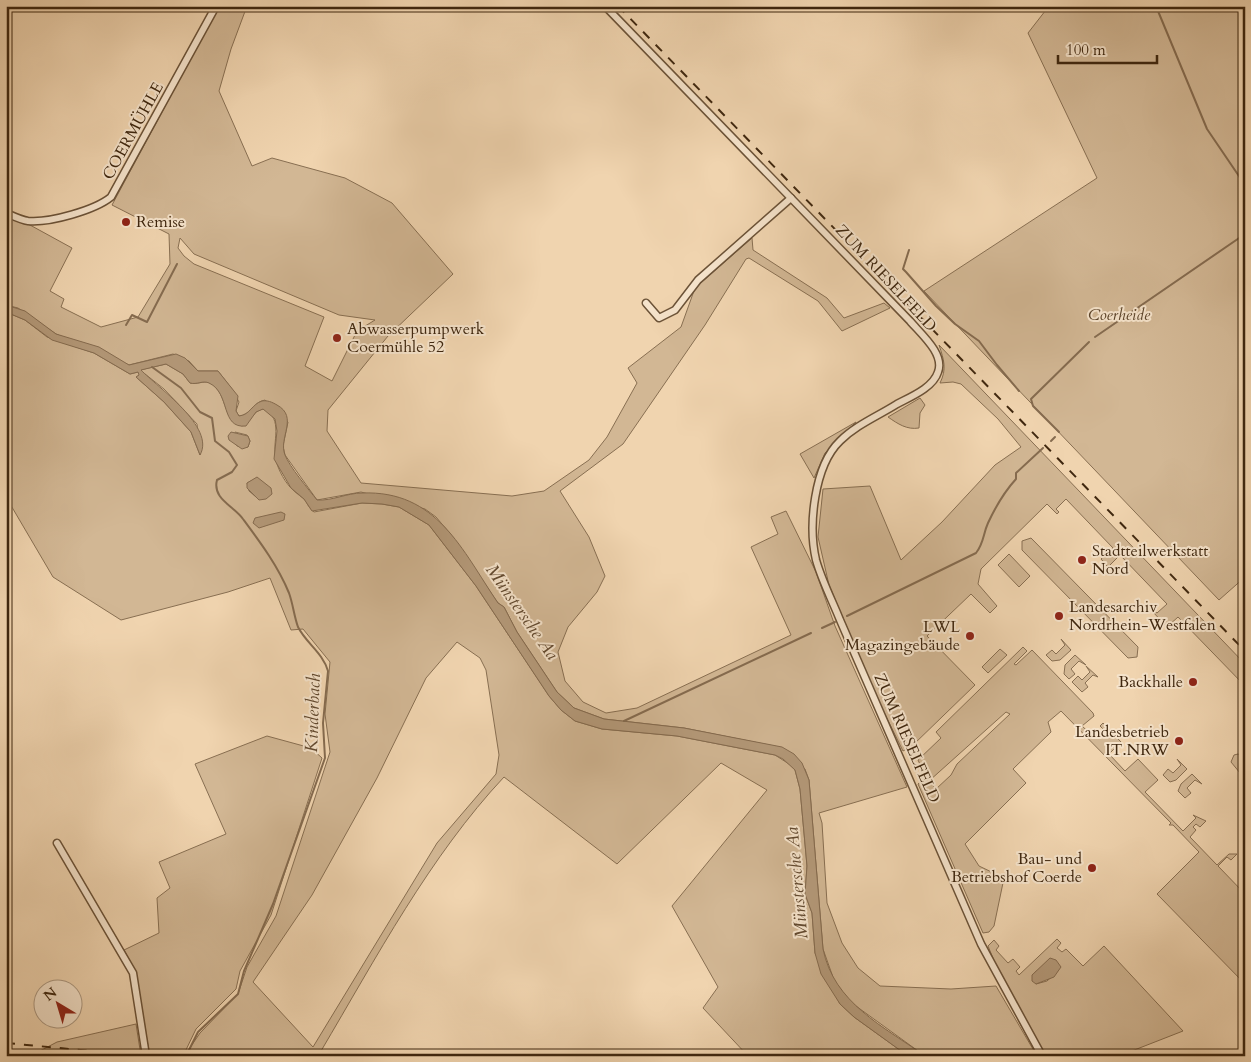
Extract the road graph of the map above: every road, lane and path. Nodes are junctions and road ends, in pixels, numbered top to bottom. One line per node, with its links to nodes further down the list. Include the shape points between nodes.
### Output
1 (216, 6): 4 (street, COERMÜHLE, via 111,197 90,209 49,219 28,221)
2 (605, 6): 3 (street, ZUM RIESELFELD)
3 (791, 198): 5 (street, via 698,280 675,310 659,318); 8 (street, ZUM RIESELFELD, via 910,321 932,347 938,360 938,372 928,385 857,428 832,449 819,477 814,550 840,620 981,944)
4 (6, 213)
5 (646, 303)
6 (57, 843): 7 (street, via 133,973)
7 (146, 1056)
8 (1042, 1056)

